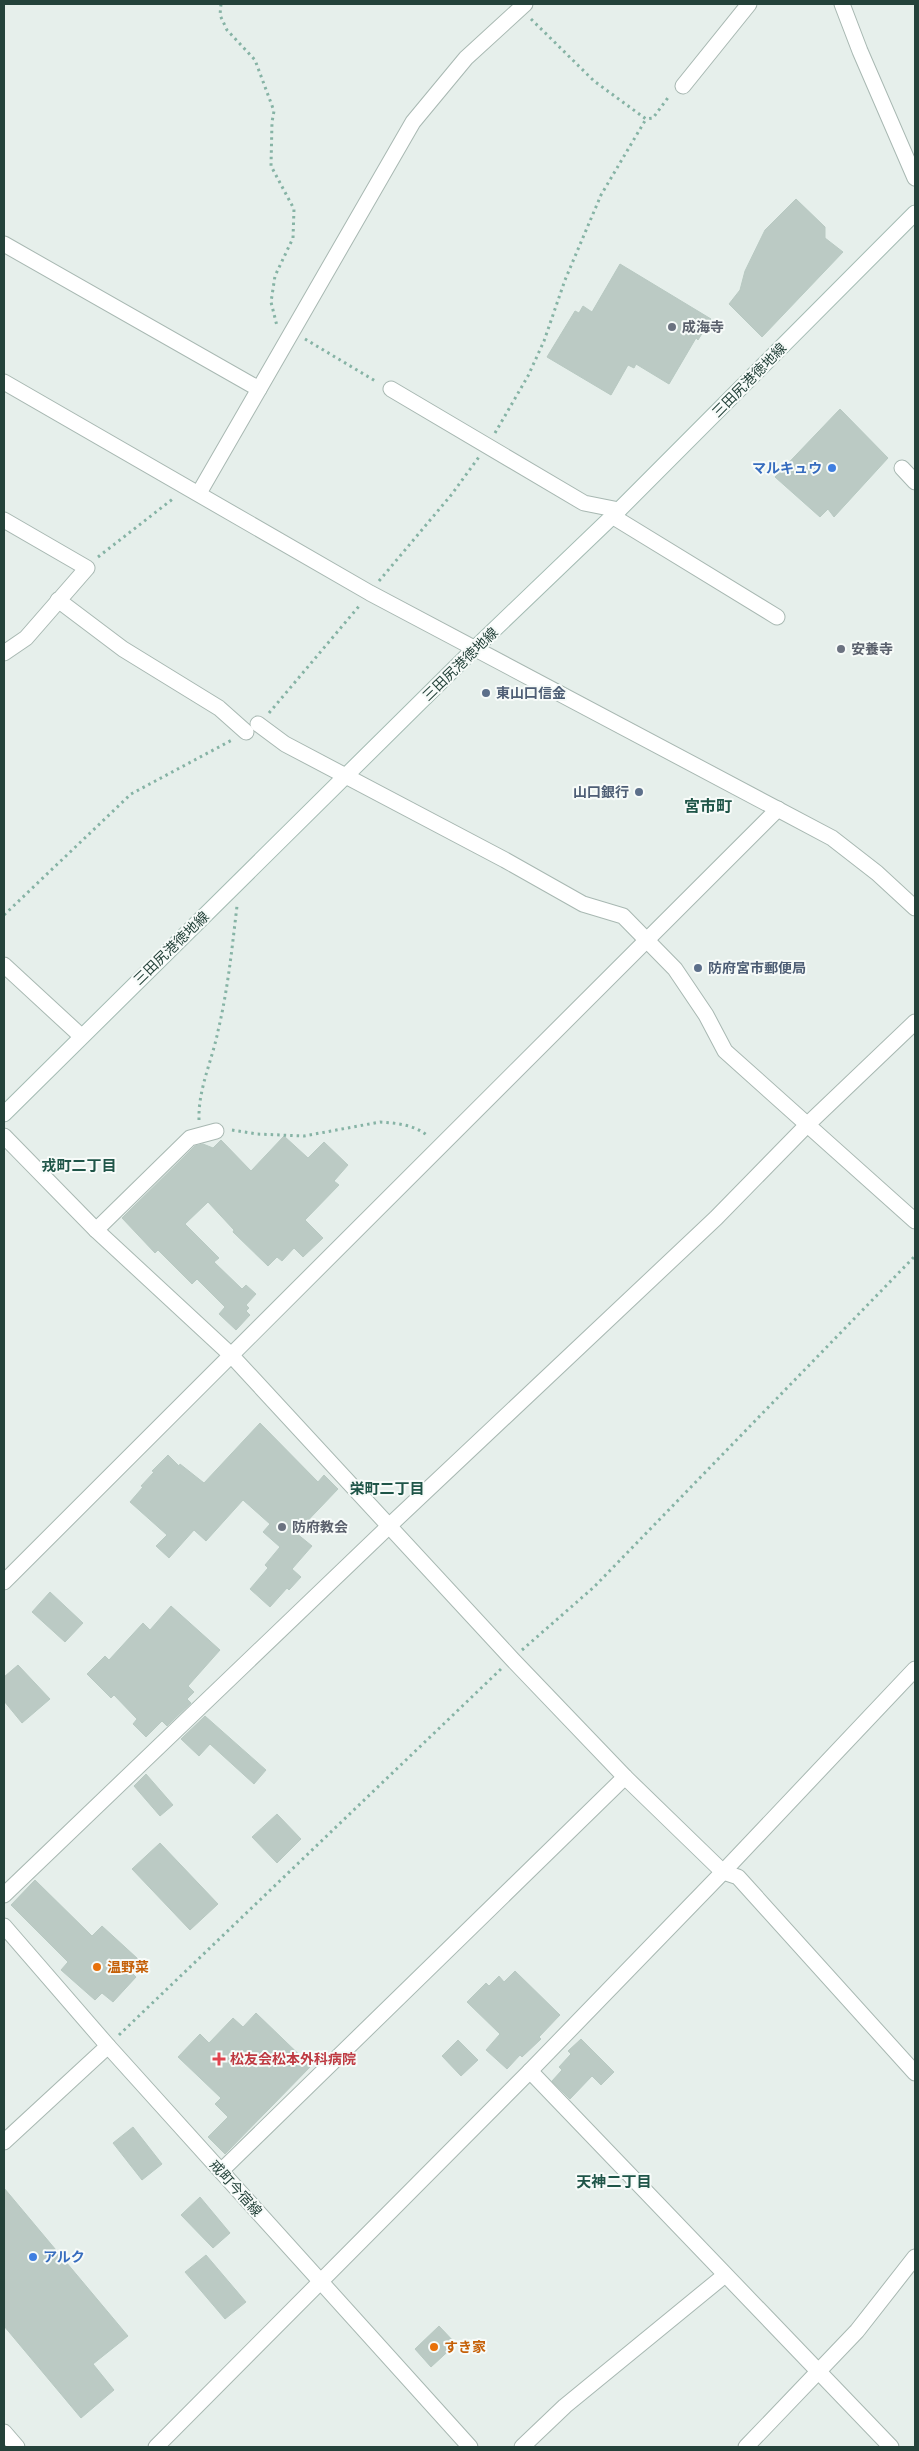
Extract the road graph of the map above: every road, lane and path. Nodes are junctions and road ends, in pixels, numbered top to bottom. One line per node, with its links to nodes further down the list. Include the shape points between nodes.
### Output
1 (221, 4): 10 (path, via 220,15 227,30 255,60 274,112 271,166 294,209 293,238 275,276 271,302 277,326)
2 (748, 4): 5 (street)
3 (842, 4): 7 (street)
4 (522, 6): 6 (path, via 594,81); 10 (street, via 466,58 413,122)
5 (683, 86): 6 (path, via 677,85 653,118)
6 (646, 119): 14 (path, via 601,195 532,367)
7 (915, 178)
8 (915, 213): 19 (street, 三田尻港徳地線)
9 (4, 244): 12 (street)
10 (290, 336): 12 (street); 13 (path)
11 (4, 382): 17 (street)
12 (259, 389): 18 (street)
13 (390, 389): 14 (street)
14 (486, 447): 19 (street, via 584,503); 22 (path, via 452,494)
15 (902, 468): 16 (street)
16 (915, 482)
17 (184, 485): 18 (street); 21 (path, via 172,500)
18 (199, 493): 22 (street)
19 (616, 513): 24 (street); 25 (street, 三田尻港徳地線)
20 (4, 520): 21 (street)
21 (87, 568): 23 (street)
22 (370, 593): 25 (street); 27 (path, via 272,711)
23 (58, 600): 26 (street, via 26,638); 27 (street, via 123,649)
24 (778, 617)
25 (474, 648): 28 (street, 三田尻港徳地線); 29 (street)
26 (4, 653)
27 (252, 728): 28 (street); 32 (path, via 131,794)
28 (346, 776): 30 (street, 三田尻港徳地線); 33 (street, via 582,904 624,916)
29 (778, 808): 31 (street, via 832,838); 33 (street)
30 (240, 880): 36 (street, 三田尻港徳地線); 40 (path, via 229,984 216,1043 203,1079)
31 (915, 908)
32 (4, 914)
33 (647, 941): 38 (street, via 675,969 706,1014 725,1051); 42 (street)
34 (4, 965): 36 (street)
35 (915, 1022): 38 (street)
36 (81, 1036): 37 (street, 三田尻港徳地線)
37 (4, 1114)
38 (807, 1125): 43 (street); 47 (street, via 709,1225)
39 (216, 1131): 40 (street); 42 (path, via 304,1136 380,1122 420,1130)
40 (199, 1135): 44 (street, via 175,1151)
41 (4, 1136): 44 (street)
42 (440, 1147): 46 (street)
43 (915, 1221)
44 (96, 1230): 46 (street)
45 (915, 1256): 49 (path, via 594,1587)
46 (231, 1355): 47 (street); 48 (street)
47 (388, 1527): 49 (street); 53 (street)
48 (4, 1582)
49 (512, 1660): 51 (street); 55 (path)
50 (915, 1669): 52 (street)
51 (625, 1777): 52 (street); 59 (street)
52 (723, 1872): 56 (street); 57 (street, via 738,1877)
53 (4, 1895)
54 (4, 1926): 55 (street, 戒町今宿線)
55 (108, 2046): 58 (street); 59 (street, 戒町今宿線)
56 (530, 2071): 61 (street); 62 (street)
57 (915, 2073)
58 (4, 2142)
59 (220, 2171): 62 (street, 戒町今宿線)
60 (915, 2257): 63 (street)
61 (725, 2275): 63 (street); 68 (street, via 565,2406)
62 (320, 2281): 66 (street); 67 (street, 戒町今宿線)
63 (820, 2372): 69 (street); 70 (street)
64 (4, 2432): 65 (street)
65 (17, 2447)
66 (156, 2447)
67 (470, 2447)
68 (522, 2447)
69 (746, 2447)
70 (890, 2447)

